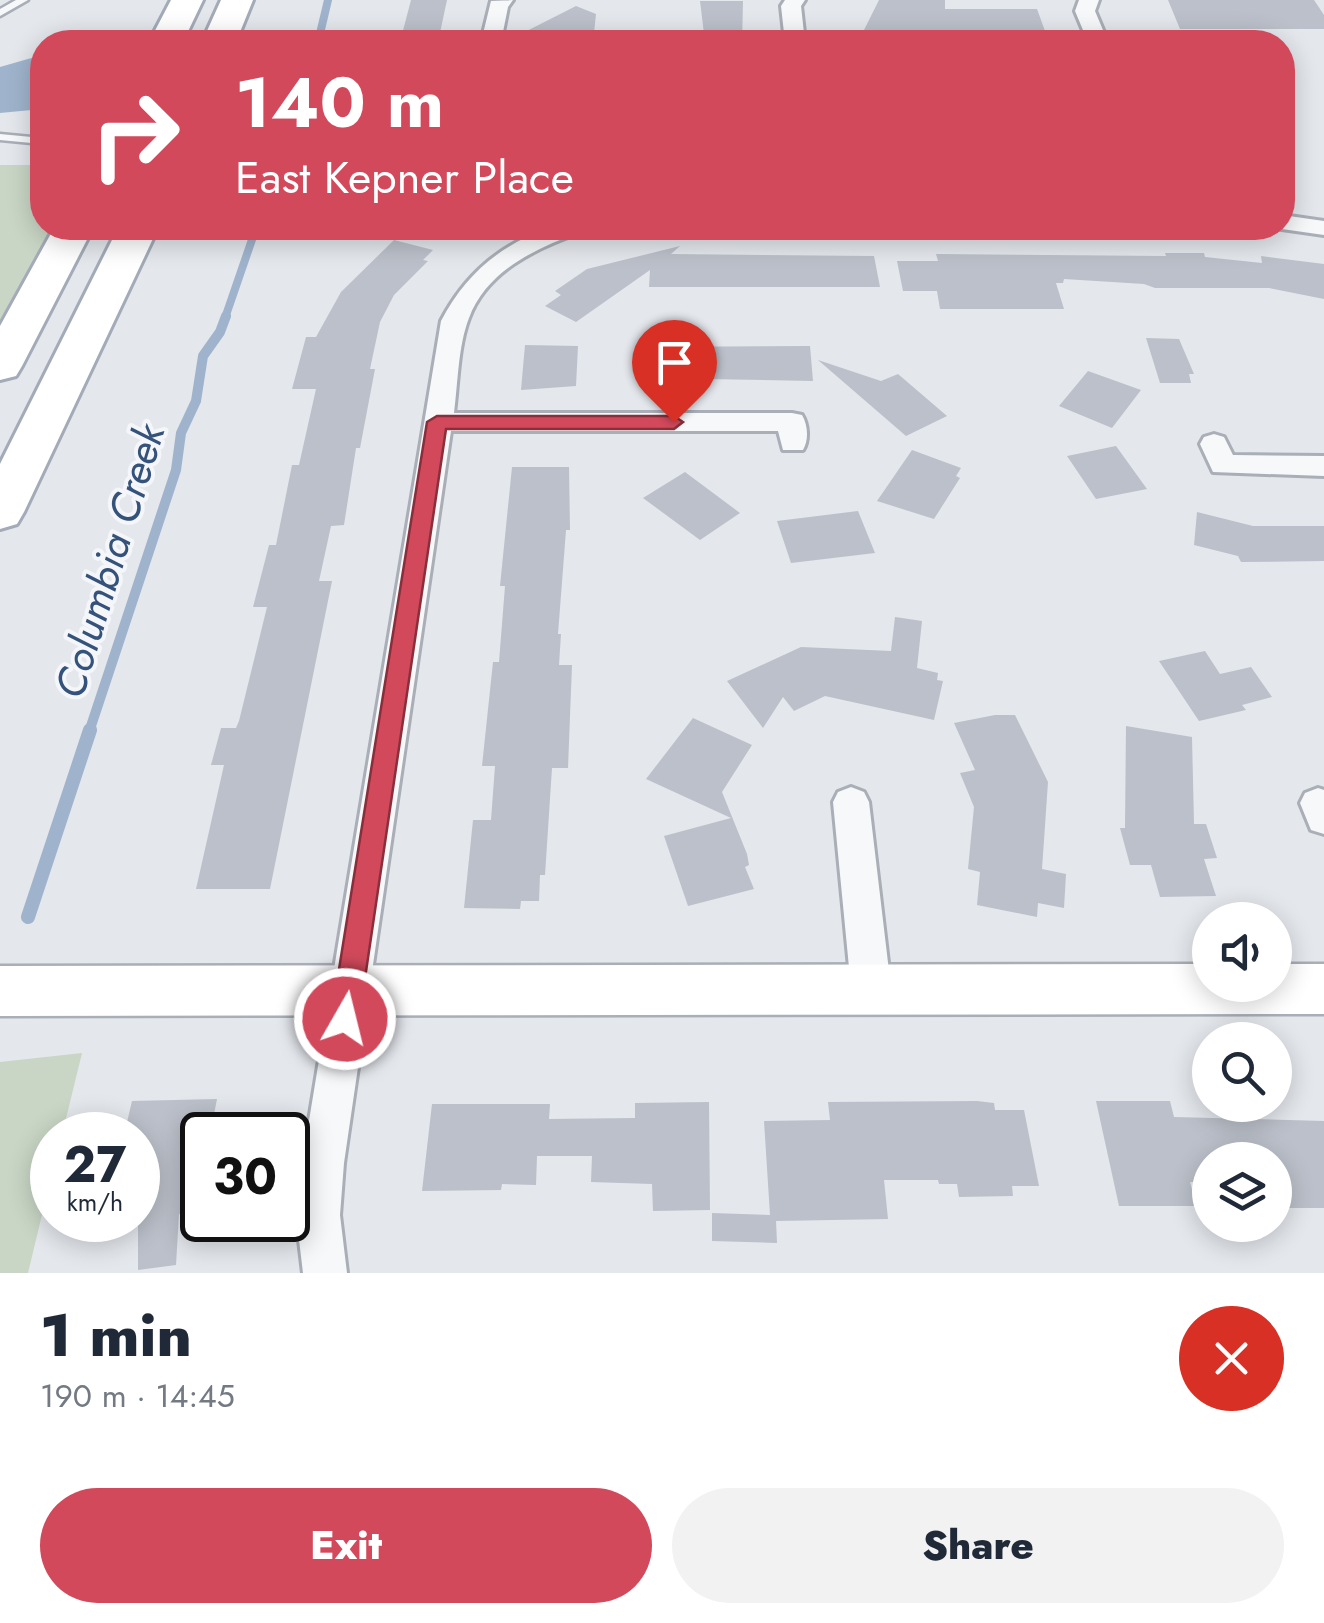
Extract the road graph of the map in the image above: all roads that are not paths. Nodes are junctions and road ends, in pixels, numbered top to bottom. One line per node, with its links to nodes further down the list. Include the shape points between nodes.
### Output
1 (23, 0): 7 (lane)
2 (186, 0): 8 (main road)
3 (237, 0): 9 (main road)
4 (504, 0): 10 (street)
5 (796, 0): 11 (street)
6 (1089, 0): 12 (street, via 1085,10)
7 (0, 13)
8 (172, 30)
9 (224, 30)
10 (493, 30)
11 (794, 30)
12 (1093, 30)
13 (0, 136): 14 (lane)
14 (30, 140)
15 (1295, 224): 16 (street)
16 (1324, 228)
17 (66, 240): 20 (main road)
18 (132, 240): 25 (main road)
19 (540, 240): 21 (street, via 494,266 463,301)
20 (0, 366)
21 (437, 422): 22 (street, via 792,422); 30 (street)
22 (794, 443)
23 (1214, 444): 24 (street, via 1223,465)
24 (1324, 466)
25 (0, 512)
26 (851, 802): 27 (street)
27 (872, 988): 28 (street); 30 (street)
28 (1324, 989)
29 (0, 991): 30 (street)
30 (349, 991): 31 (street, via 320,1198)
31 (325, 1273)

